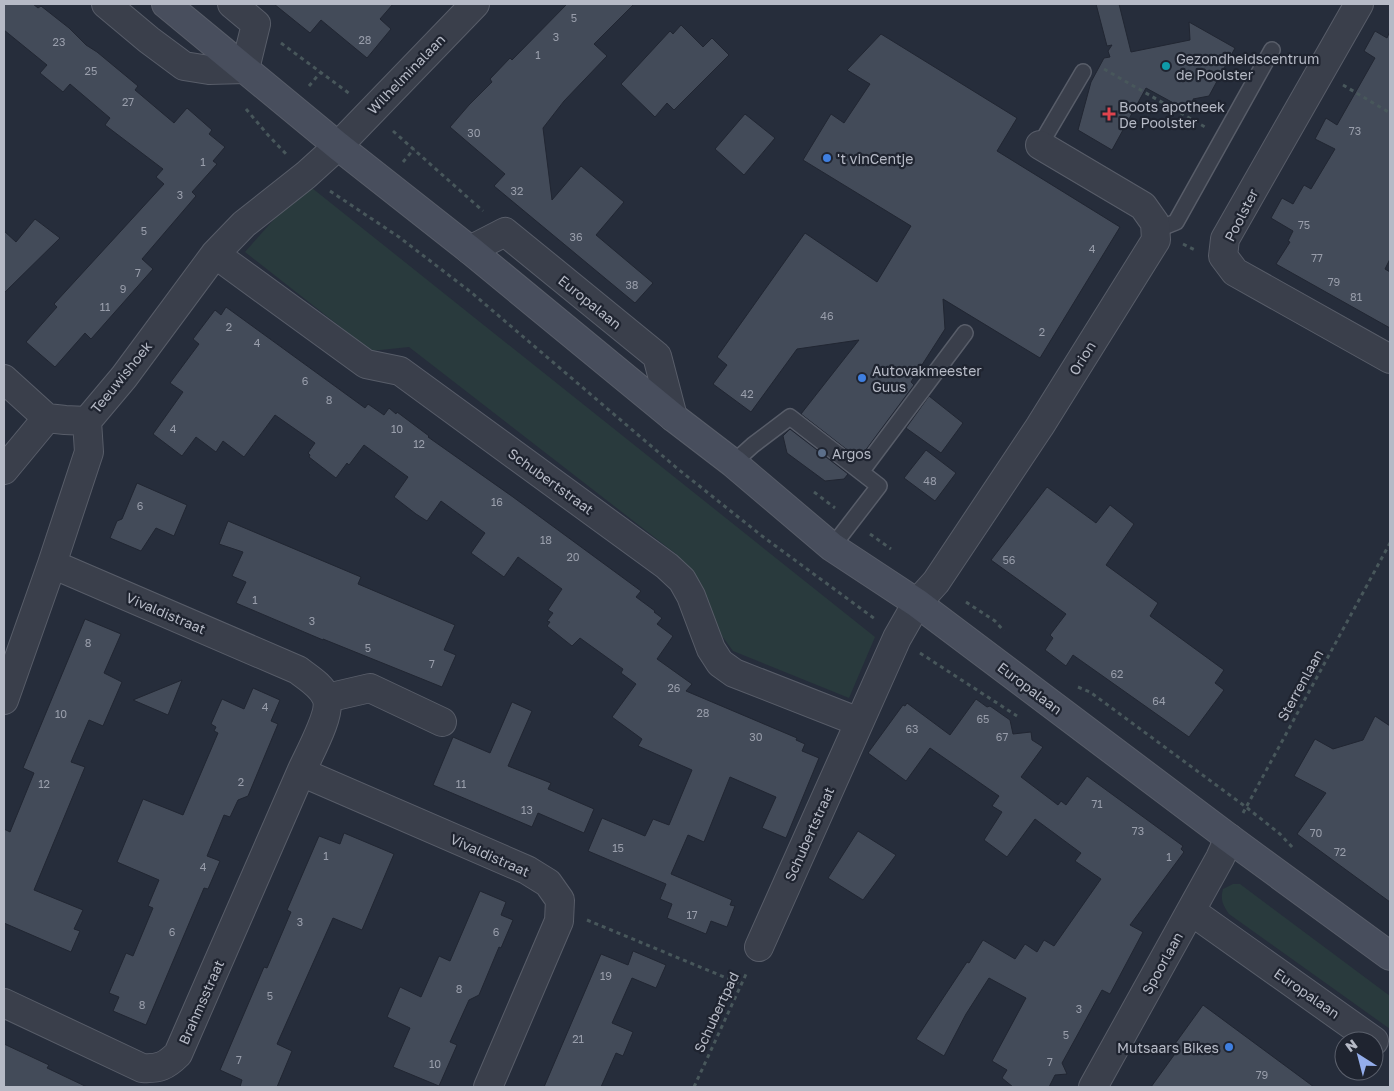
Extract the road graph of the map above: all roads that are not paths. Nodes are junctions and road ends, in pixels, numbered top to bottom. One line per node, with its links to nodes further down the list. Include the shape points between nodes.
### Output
1 (106, 4): 7 (street, via 184,66 209,70)
2 (166, 4): 7 (main road, Europalaan)
3 (232, 4): 7 (street, via 256,24)
4 (476, 4): 10 (street, Wilhelminalaan)
5 (1359, 4): 15 (street, Poolster, via 1225,239 1223,256 1235,272)
6 (1272, 50): 11 (lane, via 1176,222)
7 (245, 69): 10 (main road, Europalaan)
8 (1083, 72): 9 (lane)
9 (1040, 145): 11 (street, via 1143,206 1155,222)
10 (338, 146): 12 (main road, Europalaan); 13 (street, Teeuwishoek, via 244,224)
11 (1156, 235): 25 (street, Orion, via 1040,426 936,582)
12 (470, 250): 17 (main road, Europalaan); 17 (street, Europalaan, via 506,232 657,356)
13 (214, 254): 19 (street, Teeuwishoek, via 124,377); 29 (street, Schubertstraat, via 366,364 400,371 667,566 682,580 691,596 711,649 720,663 734,673)
14 (965, 333): 22 (lane)
15 (1390, 359)
16 (4, 379): 18 (street)
17 (673, 417): 20 (main road, Europalaan)
18 (47, 418): 19 (street); 21 (street)
19 (87, 421): 24 (street, Teeuwishoek, via 89,452)
20 (733, 463): 22 (lane, via 790,417); 23 (main road, Europalaan)
21 (4, 470)
22 (861, 472): 23 (lane, via 879,486)
23 (832, 547): 25 (main road, Europalaan)
24 (52, 564): 26 (street, Vivaldistraat, via 298,670 318,684); 27 (street, Teeuwishoek)
25 (917, 603): 29 (street, Schubertstraat); 31 (main road, Europalaan)
26 (327, 698): 28 (street, via 370,688); 30 (street, via 327,714)
27 (4, 700)
28 (442, 722)
29 (859, 722): 33 (street, Schubertstraat)
30 (301, 772): 35 (street, Brahmsstraat, via 178,1054 169,1063 155,1069 142,1068); 37 (street, Vivaldistraat, via 527,870 548,883 560,900 559,920)
31 (1229, 838): 32 (street, Spoorlaan); 34 (main road, Europalaan)
32 (1190, 911): 36 (street, Europalaan); 38 (street, Spoorlaan)
33 (759, 946)
34 (1390, 956)
35 (4, 1003)
36 (1360, 1031)
37 (488, 1087)
38 (1093, 1087)

